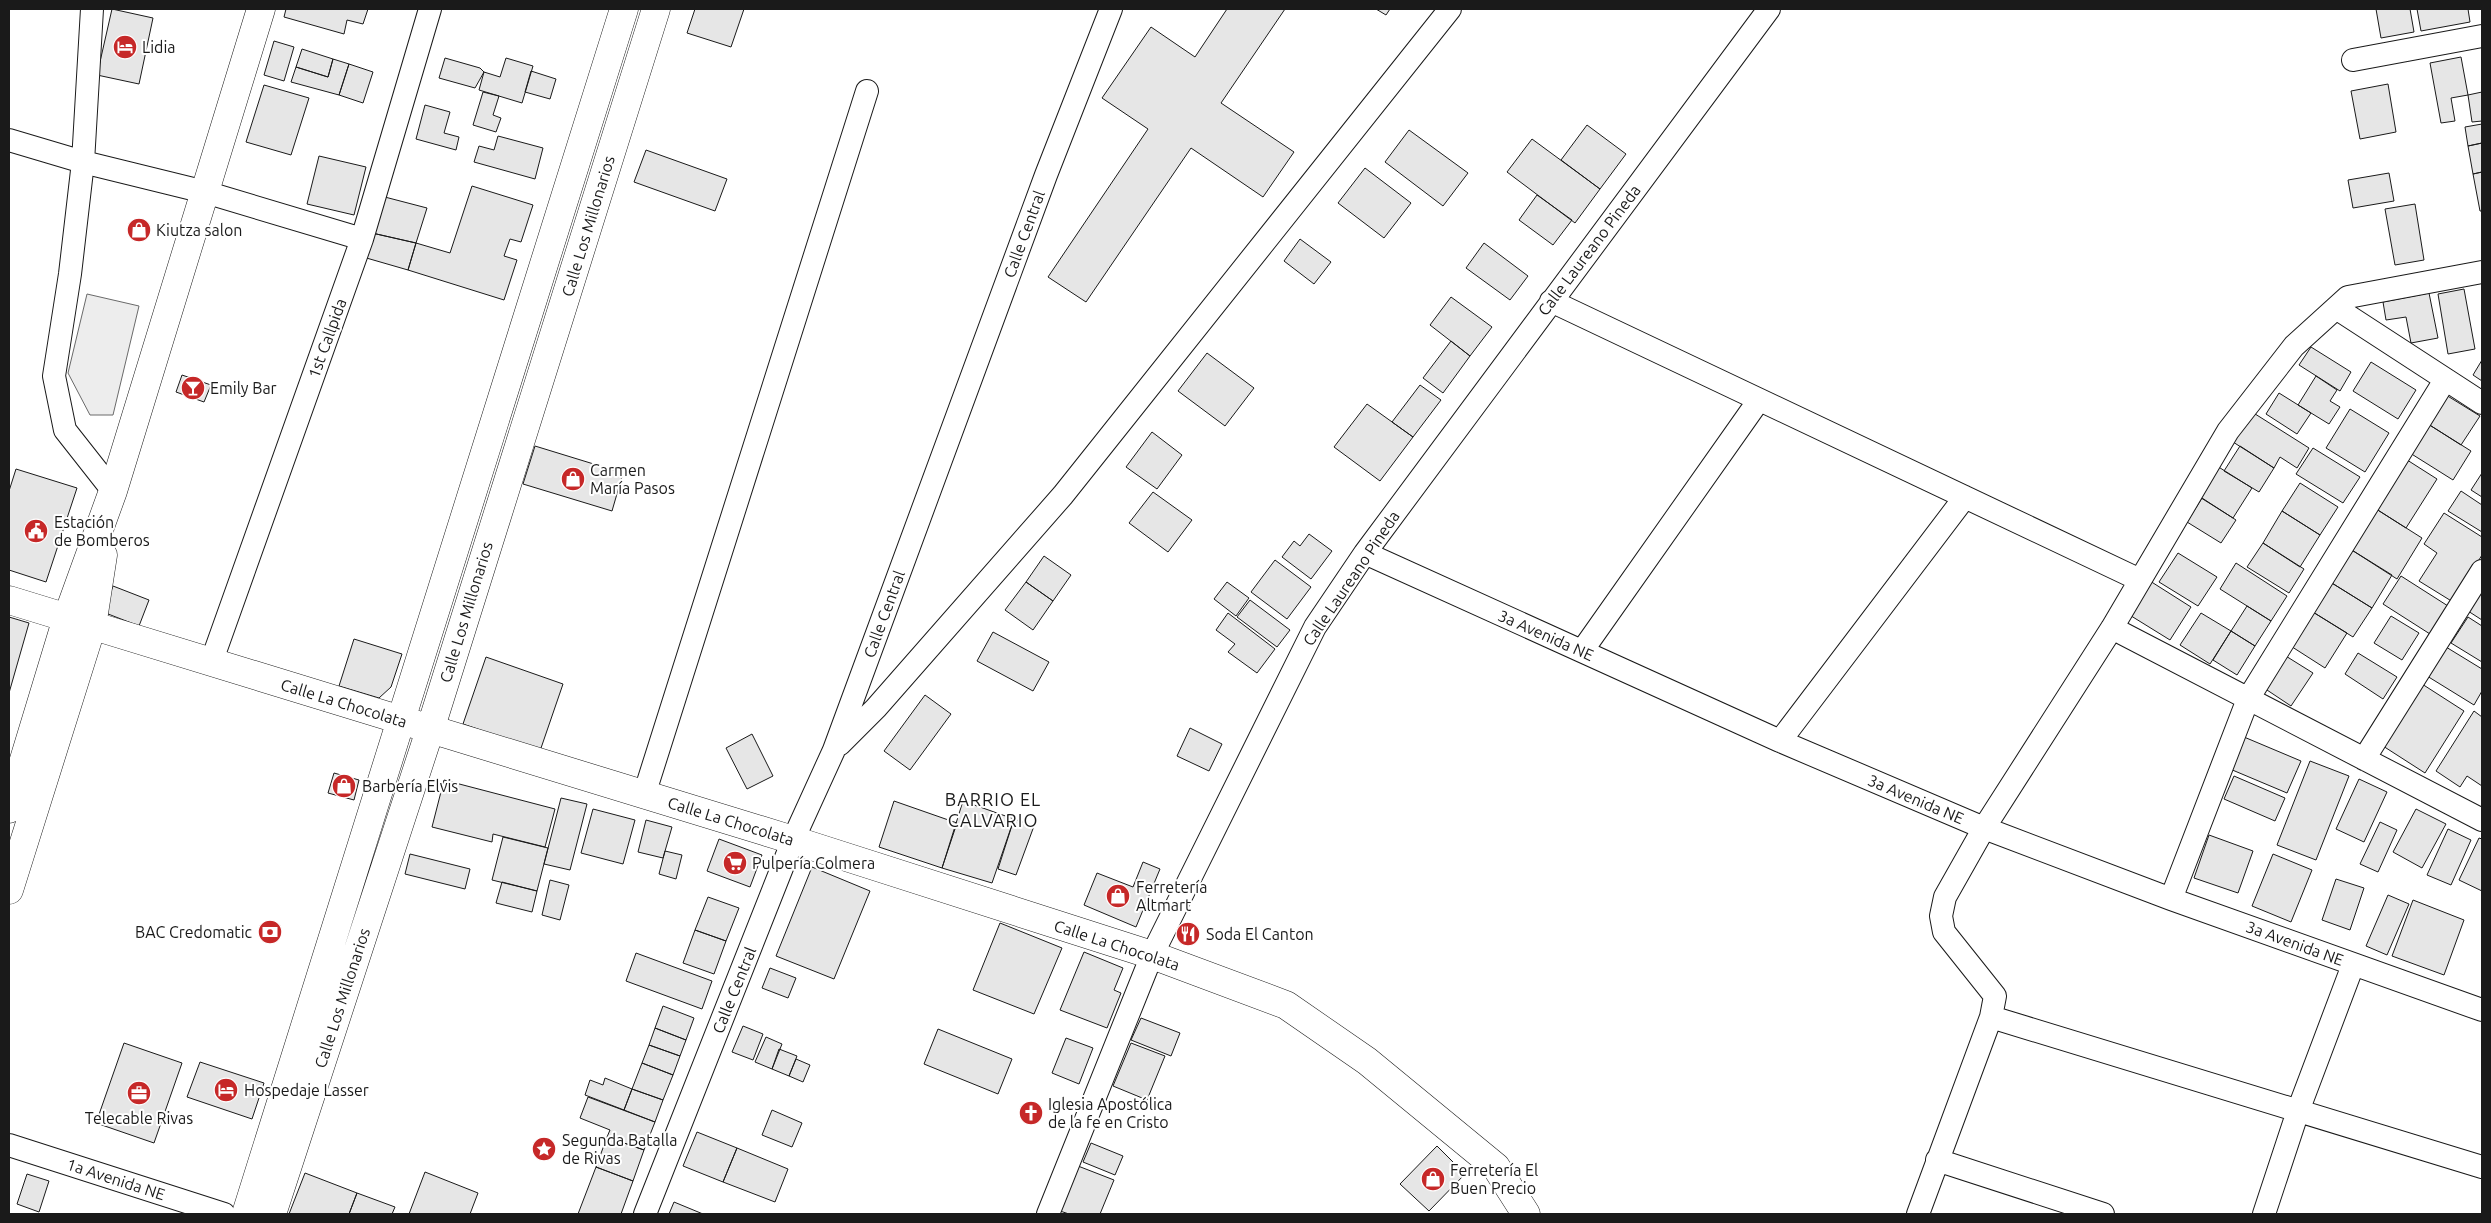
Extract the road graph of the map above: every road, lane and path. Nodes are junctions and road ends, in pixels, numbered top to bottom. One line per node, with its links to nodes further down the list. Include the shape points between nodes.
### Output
1 (92, 9): 13 (street)
2 (261, 9): 14 (street)
3 (430, 9): 15 (street, 1st Callpida)
4 (624, 9): 33 (street, Calle Los Millonarios, via 482,456)
5 (656, 9): 34 (street, Calle Los Millonarios)
6 (1111, 9): 36 (street, Calle Central, via 1046,175)
7 (1450, 9): 36 (street, via 1063,495 876,708)
8 (1769, 9): 17 (street, Calle Laureano Pineda)
9 (2482, 36): 10 (street)
10 (2353, 60)
11 (867, 91): 38 (street)
12 (9, 140): 13 (street)
13 (83, 162): 14 (street); 22 (street, via 54,376 65,430)
14 (205, 192): 15 (street); 22 (street)
15 (362, 240): 31 (street, 1st Callpida)
16 (2482, 272): 18 (street, via 2348,297)
17 (1550, 301): 20 (street); 24 (street, Calle Laureano Pineda)
18 (2336, 308): 19 (street); 26 (street, via 2294,346 2228,431)
19 (2445, 380): 21 (street); 32 (street)
20 (1759, 400): 23 (street); 30 (street)
21 (2482, 403)
22 (113, 491): 28 (street)
23 (1965, 497): 26 (street); 35 (street)
24 (1365, 552): 30 (street, 3a Avenida NE); 45 (street, Calle Laureano Pineda, via 1315,627)
25 (2482, 571): 37 (street)
26 (2140, 580): 29 (street)
27 (9, 600): 28 (street, Calle La Chocolata)
28 (79, 622): 31 (street, Calle La Chocolata); 39 (street); 43 (street)
29 (2112, 628): 32 (street); 41 (street)
30 (1582, 651): 35 (street, 3a Avenida NE)
31 (212, 663): 33 (street, Calle La Chocolata)
32 (2248, 699): 37 (street); 44 (street)
33 (402, 721): 34 (street, Calle La Chocolata); 54 (street, Calle Los Millonarios)
34 (430, 730): 38 (street, Calle La Chocolata); 55 (street, Calle Los Millonarios)
35 (1780, 741): 41 (street, 3a Avenida NE)
36 (834, 750): 42 (street, Calle Central)
37 (2364, 758): 40 (street)
38 (644, 795): 42 (street, Calle La Chocolata)
39 (9, 809)
40 (2482, 820)
41 (1984, 828): 44 (street, 3a Avenida NE); 48 (street, via 1945,897 1941,916 1944,932 1995,996)
42 (793, 840): 45 (street, Calle La Chocolata); 56 (street, Calle Central)
43 (9, 890)
44 (2171, 899): 46 (street, 3a Avenida NE)
45 (1152, 955): 57 (street, Calle Laureano Pineda); 58 (street, Calle La Chocolata, via 1286,1005 1367,1061 1496,1167)
46 (2353, 965): 47 (street, 3a Avenida NE); 49 (street)
47 (2482, 1010)
48 (1991, 1017): 49 (street); 51 (street)
49 (2298, 1111): 52 (street); 61 (street)
50 (9, 1145): 53 (street, 1a Avenida NE)
51 (1937, 1160): 59 (street); 60 (street)
52 (2482, 1167)
53 (224, 1214)
54 (246, 1214)
55 (272, 1214)
56 (645, 1214)
57 (1048, 1214)
58 (1526, 1214)
59 (1918, 1214)
60 (2103, 1214)
61 (2264, 1214)

